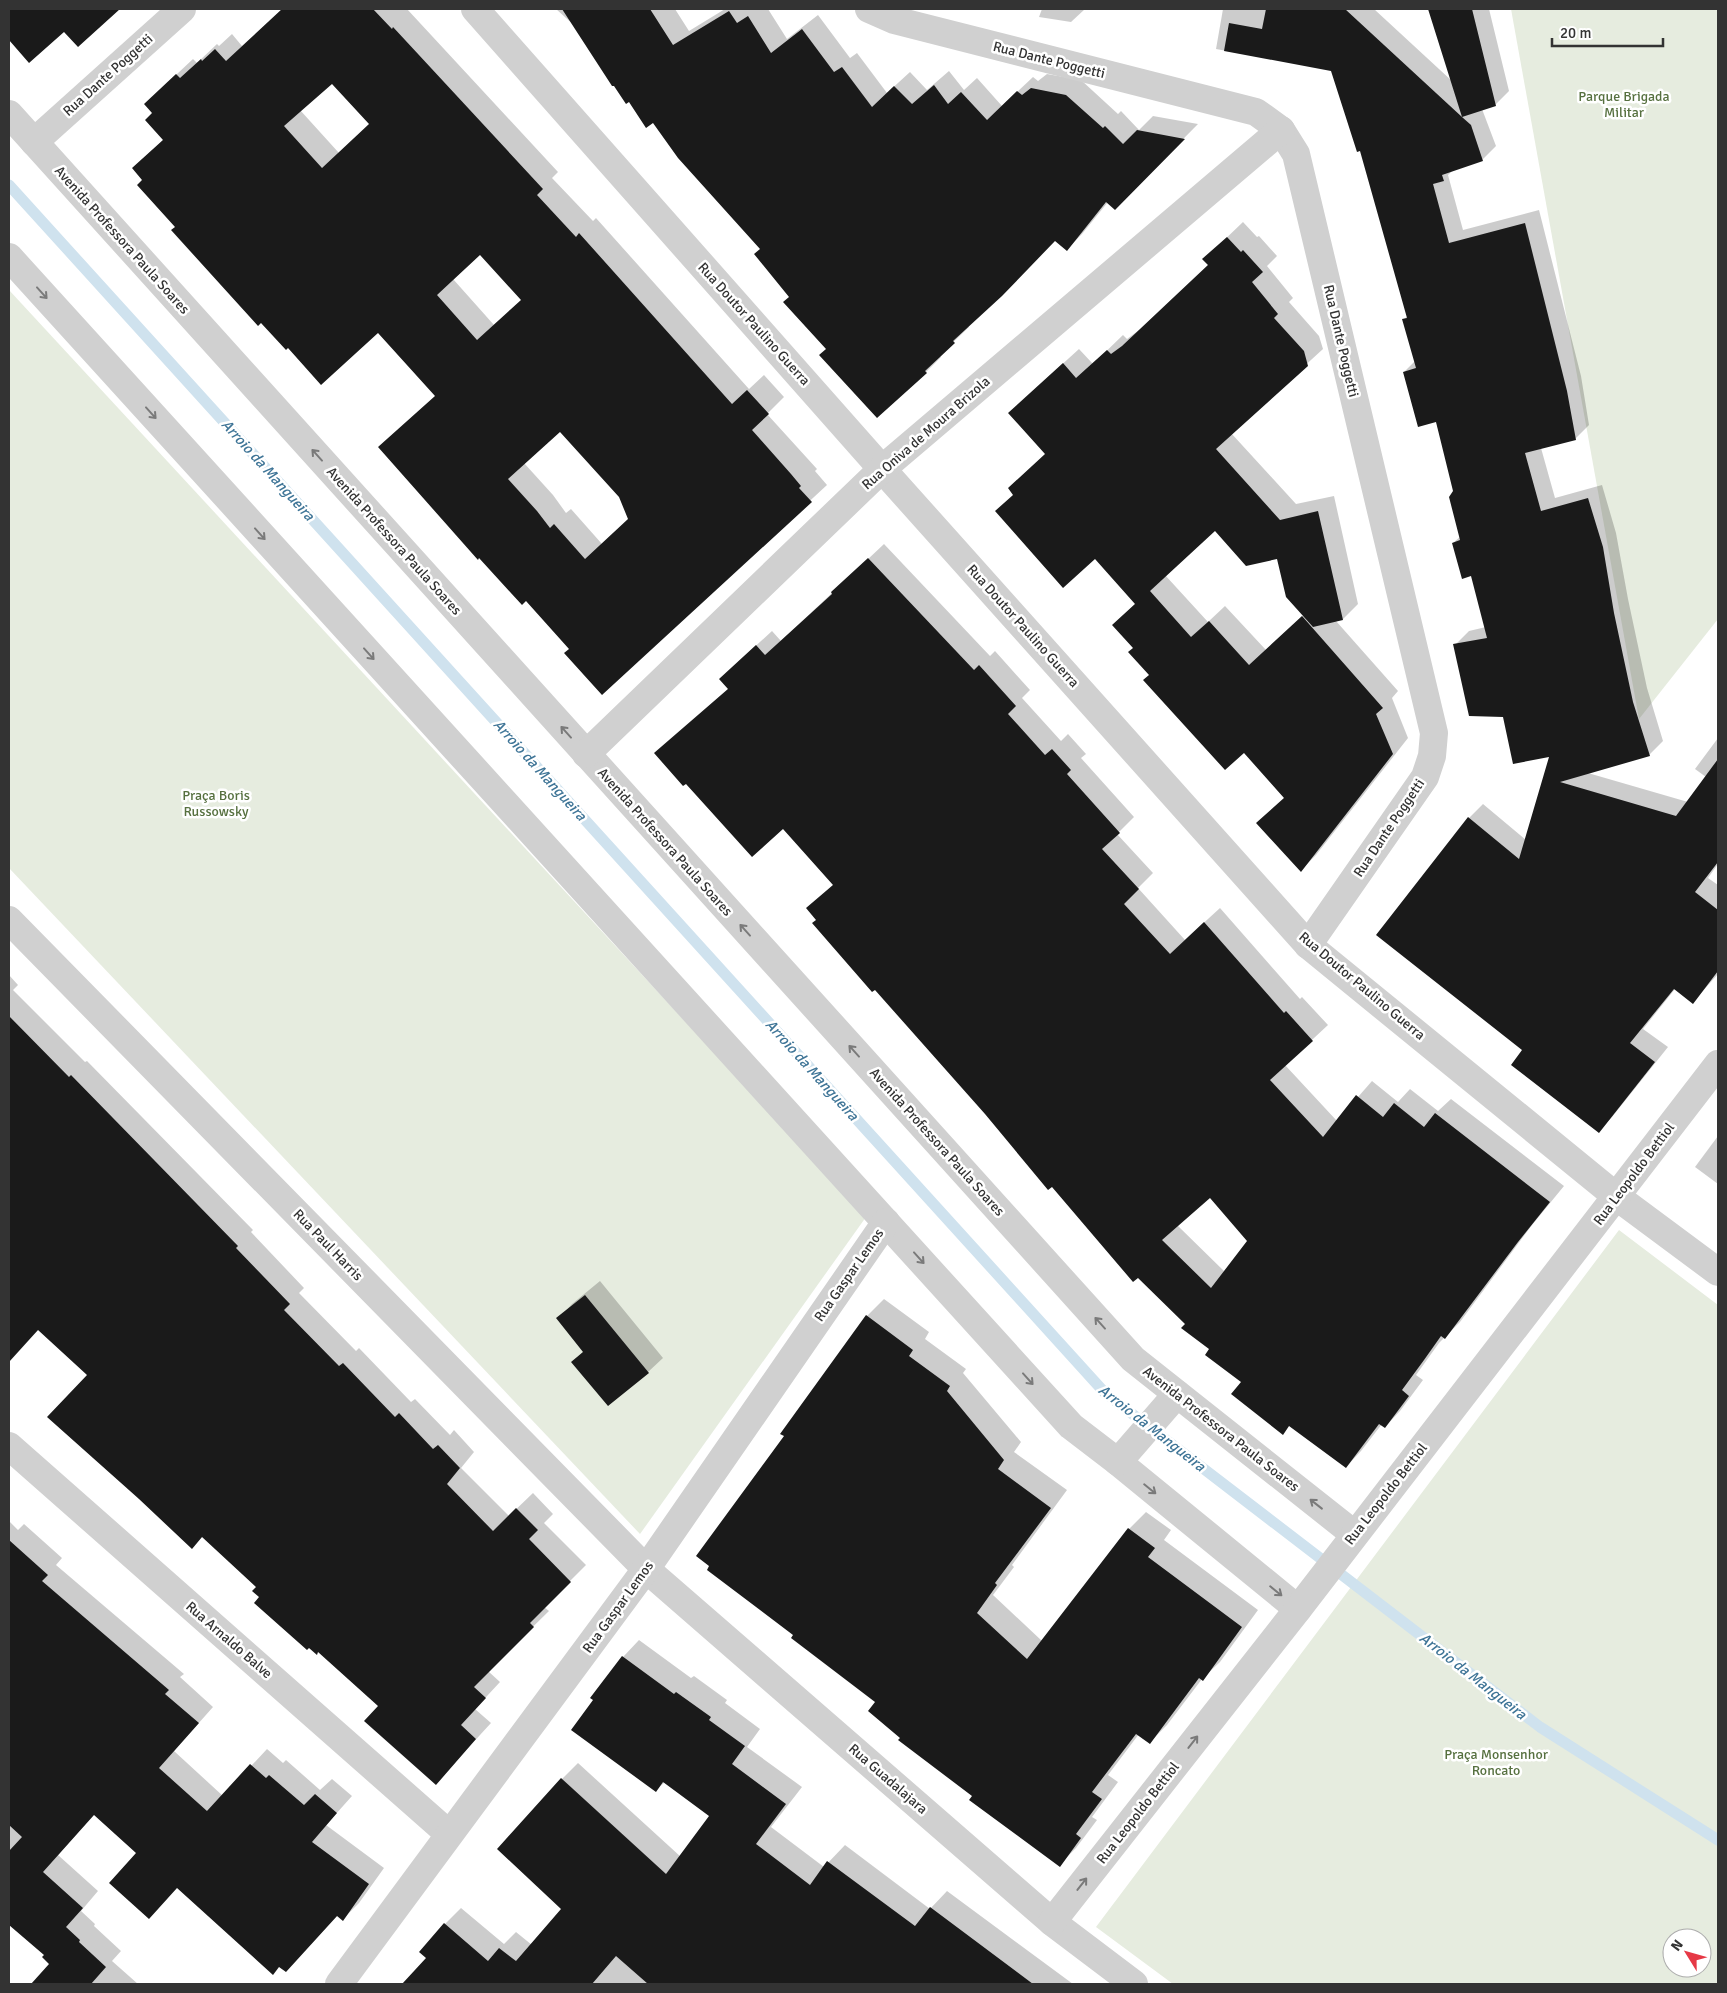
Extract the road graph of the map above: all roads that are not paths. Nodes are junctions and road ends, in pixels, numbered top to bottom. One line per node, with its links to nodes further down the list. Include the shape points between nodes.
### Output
1 (182, 9): 6 (street, Rua Dante Poggetti)
2 (475, 9): 8 (street, Rua Doutor Paulino Guerra)
3 (869, 9): 5 (street, Rua Dante Poggetti, via 894,20 1256,112)
4 (9, 114): 6 (street, Avenida Professora Paula Soares)
5 (1281, 130): 8 (street, Rua Oniva de Moura Brizola); 11 (street, Rua Dante Poggetti, via 1296,154 1434,733 1432,756 1425,777)
6 (34, 142): 9 (street, Avenida Professora Paula Soares, one-way to 6)
7 (9, 257): 14 (street, one-way to 14)
8 (882, 469): 9 (street, Rua Oniva de Moura Brizola); 11 (street, Rua Doutor Paulino Guerra)
9 (586, 754): 16 (street, Avenida Professora Paula Soares, one-way to 9, via 1133,1359)
10 (9, 920): 20 (street, Rua Paul Harris)
11 (1308, 945): 13 (street, Rua Doutor Paulino Guerra)
12 (1718, 1064): 13 (street, Rua Leopoldo Bettiol)
13 (1617, 1197): 15 (street, Rua Doutor Paulino Guerra); 19 (street, Rua Leopoldo Bettiol)
14 (886, 1222): 18 (street, one-way to 18, via 1071,1426); 20 (street, Rua Gaspar Lemos)
15 (1718, 1272)
16 (1177, 1394): 18 (street); 19 (street, Avenida Professora Paula Soares, one-way to 16)
17 (9, 1446): 22 (street, Rua Arnaldo Balve)
18 (1118, 1462): 21 (street, one-way to 21)
19 (1354, 1534): 21 (street, Rua Leopoldo Bettiol)
20 (646, 1569): 22 (street, Rua Gaspar Lemos); 23 (street, Rua Guadalajara)
21 (1298, 1609): 23 (street, Rua Leopoldo Bettiol, one-way to 21)
22 (449, 1834): 24 (street, Rua Gaspar Lemos)
23 (1052, 1922): 25 (street, Rua Guadalajara)
24 (339, 1984)
25 (1134, 1984)

